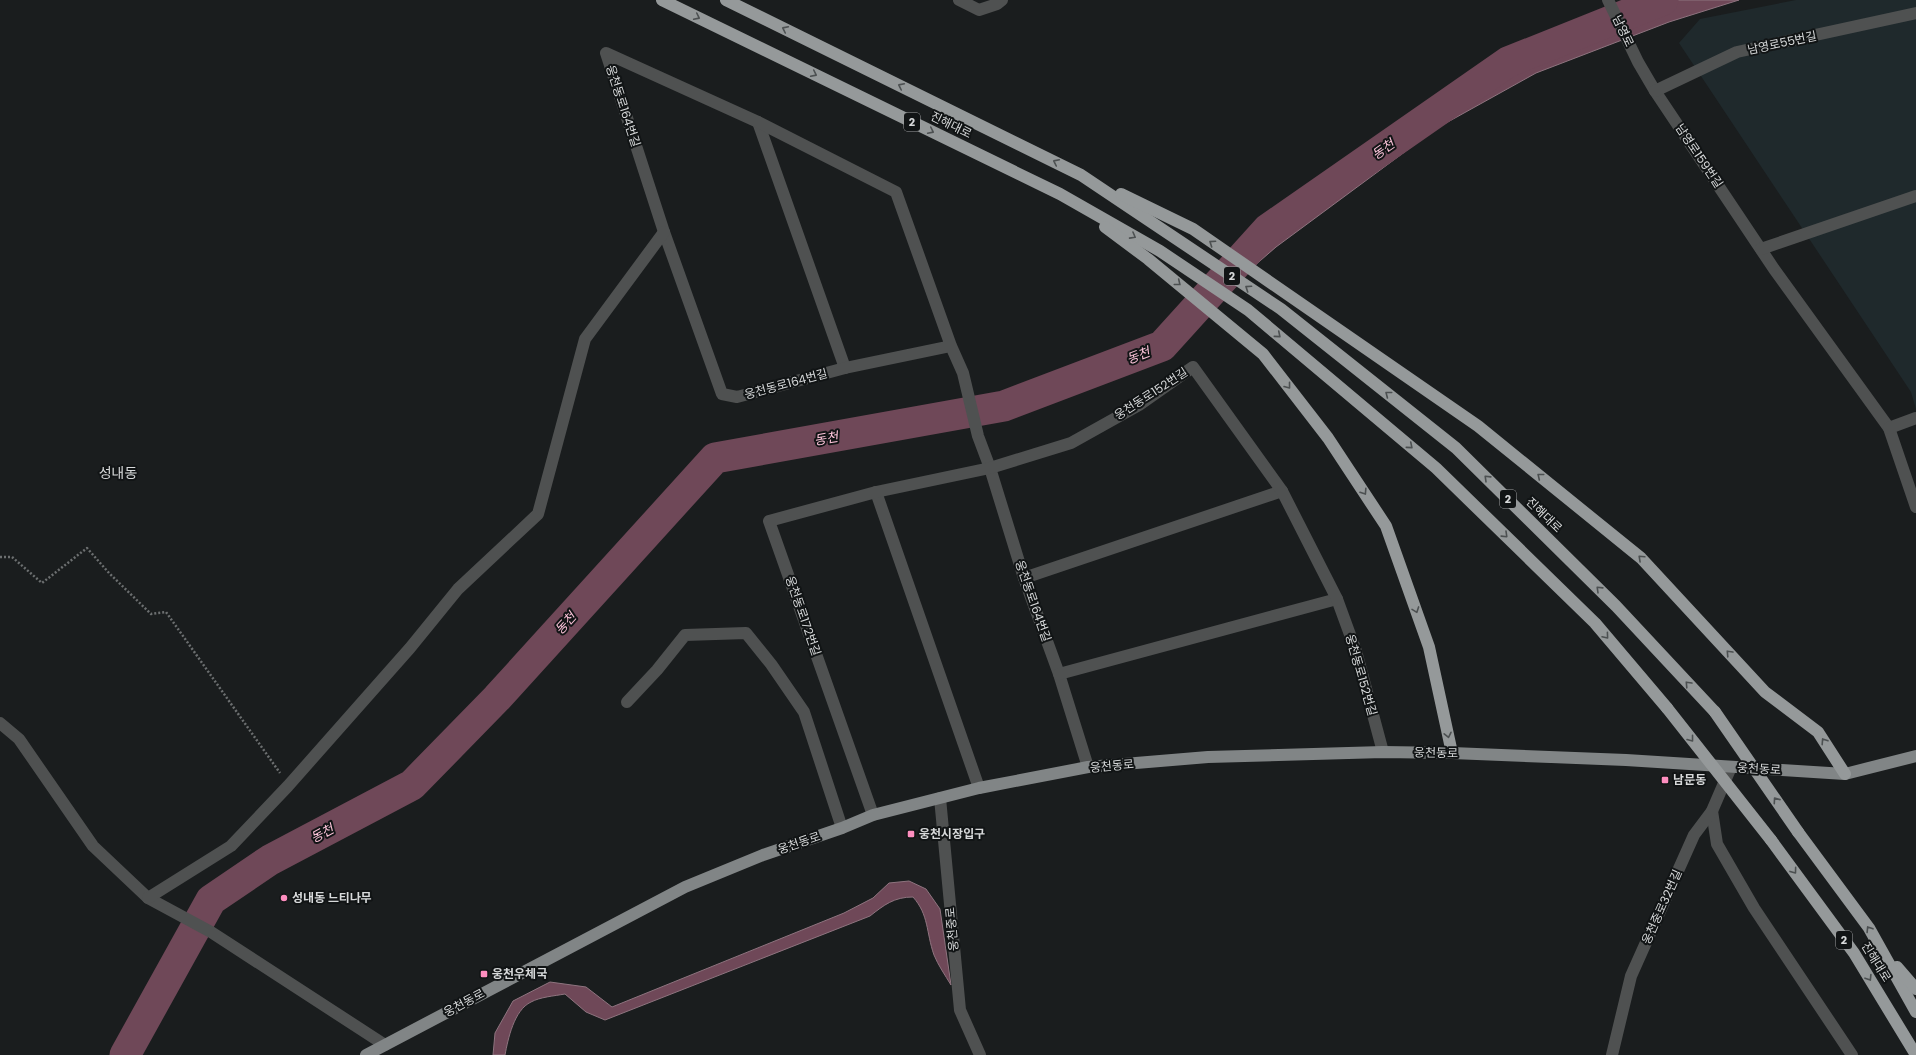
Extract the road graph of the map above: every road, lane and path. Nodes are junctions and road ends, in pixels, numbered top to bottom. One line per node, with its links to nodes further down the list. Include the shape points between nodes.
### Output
1 (662, 0): 11 (highway, 진해대로 / 2, one-way to 11)
2 (726, 0): 10 (highway, 진해대로 / 2, one-way to 2)
3 (959, 0): 4 (street, via 979,10)
4 (1002, 0)
5 (1608, 0): 7 (street, 남영로)
6 (1916, 13): 8 (street, 남영로55번길, via 1738,52)
7 (1638, 62): 8 (street, 남영로159번길)
8 (1655, 91): 14 (street, 남영로159번길)
9 (758, 122): 13 (street, 웅천동로164번길, via 606,53); 15 (street, 웅천동로164번길, via 896,192); 16 (street)
10 (1081, 174): 34 (highway, one-way to 10, via 1818,732 1765,692 1641,558 1478,426 1193,230); 42 (highway, 진해대로 / 2, one-way to 10, bridge, via 1869,928 1798,832 1715,712 1616,606 1456,448 1281,309)
11 (1060, 194): 30 (highway, one-way to 30, via 1148,259 1263,354 1328,438 1386,526 1429,647); 50 (highway, 진해대로 / 2, one-way to 50, bridge, via 1160,250 1248,310 1436,468 1595,623 1667,708 1771,840 1854,953)
12 (1916, 196): 14 (street)
13 (664, 232): 16 (street, 웅천동로164번길, via 722,394 737,397); 35 (street, via 585,339 538,514 458,589 410,648)
14 (1761, 249): 18 (street, 남영로159번길)
15 (951, 346): 16 (street, 웅천동로164번길); 19 (street, 웅천동로164번길, via 962,372 978,436)
16 (845, 368)
17 (1916, 418): 18 (street)
18 (1889, 428): 22 (street, 남영로159번길)
19 (990, 468): 20 (street, 웅천동로152번길, via 1071,443 1140,405 1193,367); 21 (street, 웅천동로172번길); 24 (street, 웅천동로164번길)
20 (1282, 491): 24 (street); 25 (street, 웅천동로152번길)
21 (876, 492): 36 (street); 39 (street, 웅천동로172번길, via 769,521)
22 (1916, 507)
23 (0, 557): 35 (path, via 12,557 42,583 87,548 151,614 166,612)
24 (1024, 578): 26 (street, 웅천동로164번길)
25 (1337, 599): 26 (street); 29 (street, 웅천동로152번길, via 1356,651)
26 (1059, 674): 32 (street, 웅천동로164번길)
27 (627, 702): 40 (street, via 685,635 746,633 804,712)
28 (0, 723): 41 (street, via 19,739 94,846)
29 (1383, 752): 30 (main road, 웅천동로); 32 (main road, 웅천동로, via 1208,757)
30 (1452, 753): 33 (main road, 웅천동로)
31 (1916, 756): 34 (main road, 웅천동로)
32 (1088, 767): 36 (main road, 웅천동로)
33 (1731, 767): 34 (main road, 웅천동로); 38 (street, 웅천중로32번길)
34 (1845, 774)
35 (288, 786): 41 (street, via 231,846)
36 (979, 788): 37 (main road, 웅천동로)
37 (940, 798): 39 (main road, 웅천동로); 47 (street, 웅천중로, via 960,1010)
38 (1712, 810): 48 (street, 웅천중로32번길, via 1694,835 1631,976); 49 (street, via 1717,844 1754,908)
39 (873, 815): 40 (main road, 웅천동로)
40 (842, 828): 45 (main road, 웅천동로, via 763,855 685,887)
41 (148, 898): 45 (street, via 210,932)
42 (1881, 949): 43 (highway); 44 (highway, 진해대로 / 2)
43 (1916, 989)
44 (1916, 1012)
45 (385, 1045): 46 (main road, 웅천동로)
46 (366, 1055)
47 (980, 1055)
48 (1612, 1055)
49 (1852, 1055)
50 (1916, 1055)

